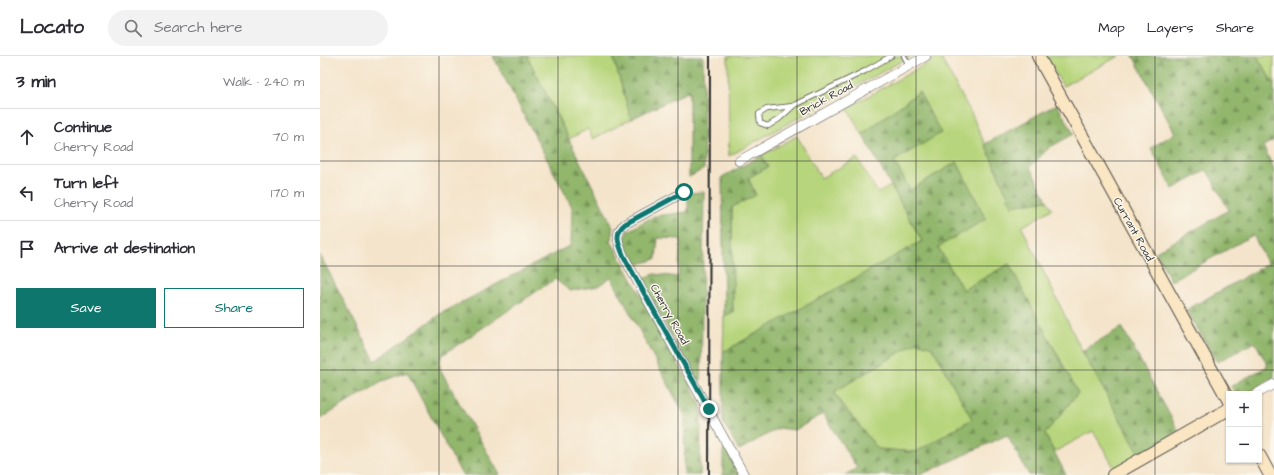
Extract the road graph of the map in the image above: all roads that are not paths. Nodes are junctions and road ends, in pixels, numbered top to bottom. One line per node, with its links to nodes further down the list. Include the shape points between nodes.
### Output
1 (891, 56): 6 (lane)
2 (904, 56): 5 (lane)
3 (926, 56): 5 (street, Brick Road)
4 (1038, 56): 11 (street, Currant Road)
5 (909, 65): 7 (street, Brick Road)
6 (793, 106): 6 (lane, via 768,126 760,123 759,114 767,109)
7 (738, 161)
8 (684, 192): 14 (street, Cherry Road, via 625,224 620,229 618,240 624,257)
9 (1274, 384): 10 (street)
10 (1261, 391)
11 (1226, 396)
12 (1226, 411): 15 (street)
13 (1262, 460): 16 (street)
14 (744, 475)
15 (1113, 475)
16 (1270, 475)

